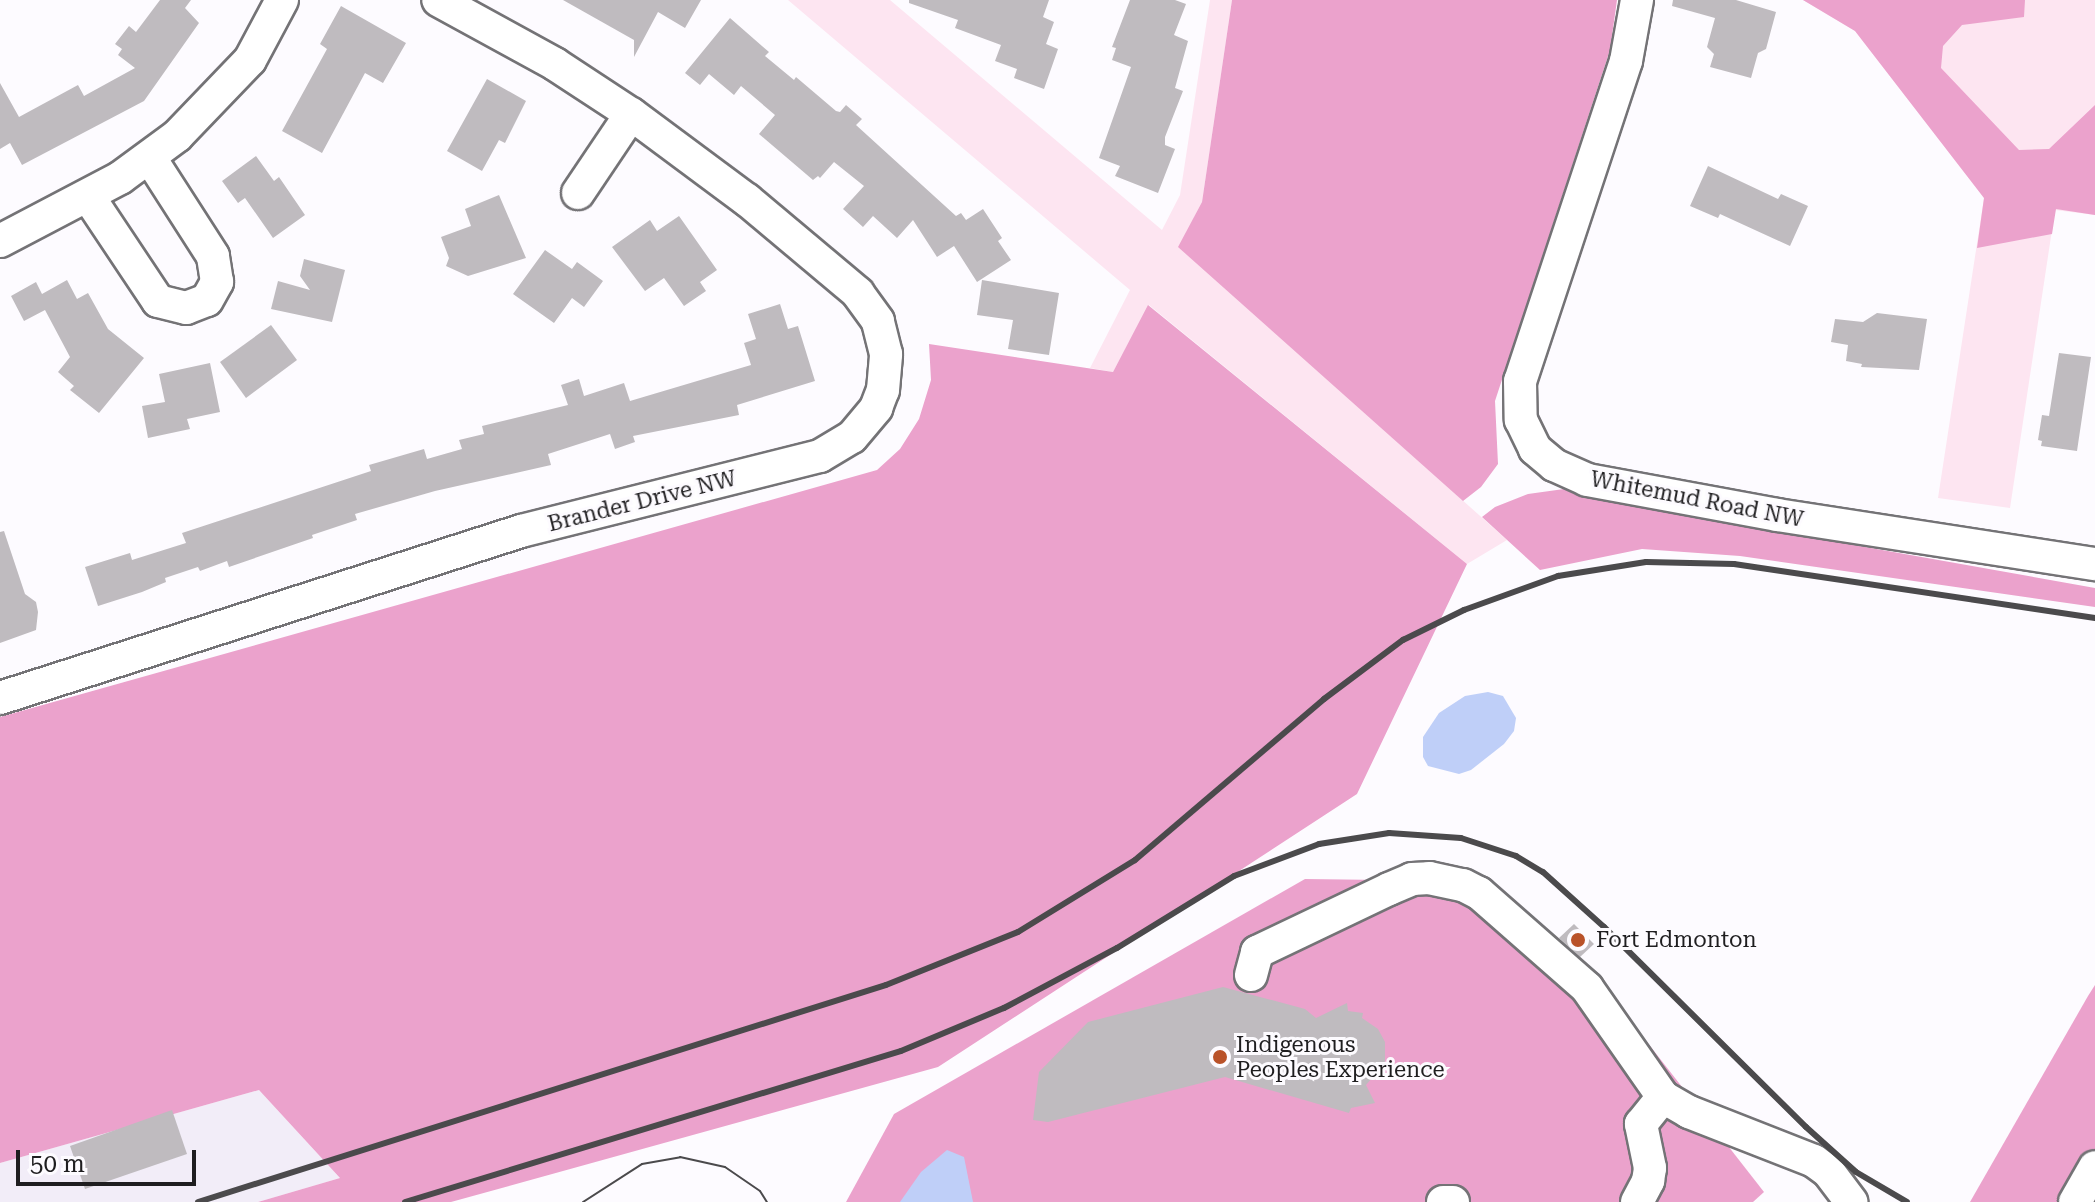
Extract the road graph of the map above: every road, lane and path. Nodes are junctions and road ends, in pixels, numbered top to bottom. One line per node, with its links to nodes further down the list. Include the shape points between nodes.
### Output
1 (282, 0): 5 (street, via 250,60 228,87)
2 (438, 0): 4 (street, Brander Drive NW, via 555,64)
3 (1637, 0): 9 (street, Whitemud Road NW, via 1626,61 1520,381 1521,420 1535,449 1554,465 1587,480)
4 (631, 114): 6 (street); 10 (street, Brander Drive NW, via 758,209 869,306 884,337 886,372 876,408 852,437 820,456 521,531)
5 (150, 158): 7 (street); 7 (street, via 213,256 217,282 207,300 186,308 158,301)
6 (578, 193)
7 (88, 196): 8 (street)
8 (0, 241)
9 (2095, 564)
10 (0, 698)
11 (1251, 975): 12 (street, via 1257,952 1412,879 1448,880 1479,893 1587,988)
12 (1663, 1097): 16 (street, via 1641,1124 1650,1168); 17 (street, via 1814,1161)
13 (2095, 1167): 18 (street)
14 (1443, 1202): 15 (street)
15 (1453, 1202)
16 (1637, 1202)
17 (1851, 1202)
18 (2075, 1202)

